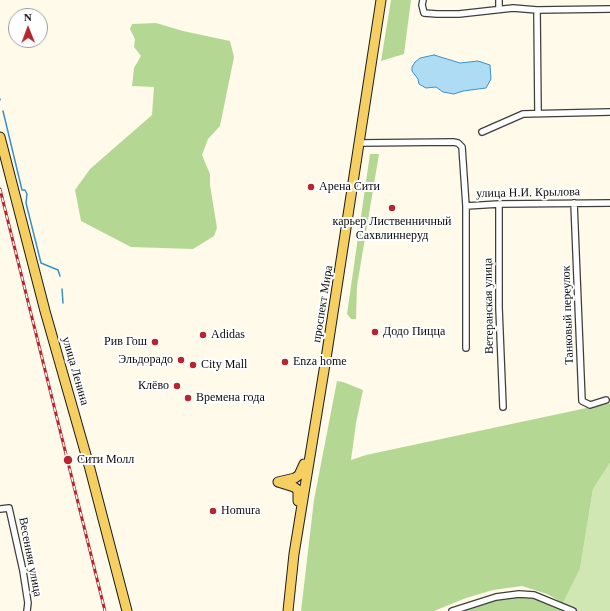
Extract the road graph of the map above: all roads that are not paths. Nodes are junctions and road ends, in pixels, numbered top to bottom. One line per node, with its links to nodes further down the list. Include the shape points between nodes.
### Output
1 (380, 0): 11 (main road, проспект Мира)
2 (423, 0): 4 (street, via 424,13 459,14)
3 (499, 0): 4 (street)
4 (500, 9): 6 (street)
5 (610, 9): 6 (street)
6 (536, 10): 8 (street)
7 (610, 112): 8 (street)
8 (538, 113): 9 (street, via 523,114)
9 (482, 132)
10 (0, 137): 25 (main road, улица Ленина)
11 (359, 143): 15 (street, улица Н.И. Крылова, via 458,143 462,147); 19 (main road, проспект Мира)
12 (574, 203): 13 (street, улица Н.И. Крылова); 14 (street, улица Н.И. Крылова); 17 (street, Танковый переулок, via 582,401 590,405)
13 (610, 203)
14 (499, 204): 15 (street, улица Н.И. Крылова); 18 (street, Ветеранская улица, via 499,308)
15 (466, 206): 16 (street)
16 (466, 348)
17 (606, 400)
18 (503, 408)
19 (312, 438): 20 (main road, via 300,475); 21 (main road, проспект Мира)
20 (276, 482): 21 (main road); 23 (main road, via 298,490)
21 (305, 482): 23 (main road, проспект Мира)
22 (0, 510): 24 (street, Весенняя улица, via 9,508 23,571)
23 (298, 525): 26 (main road, проспект Мира)
24 (27, 611)
25 (127, 611)
26 (288, 611)
27 (452, 611): 28 (street, via 496,597 519,594 534,595)
28 (573, 611)

